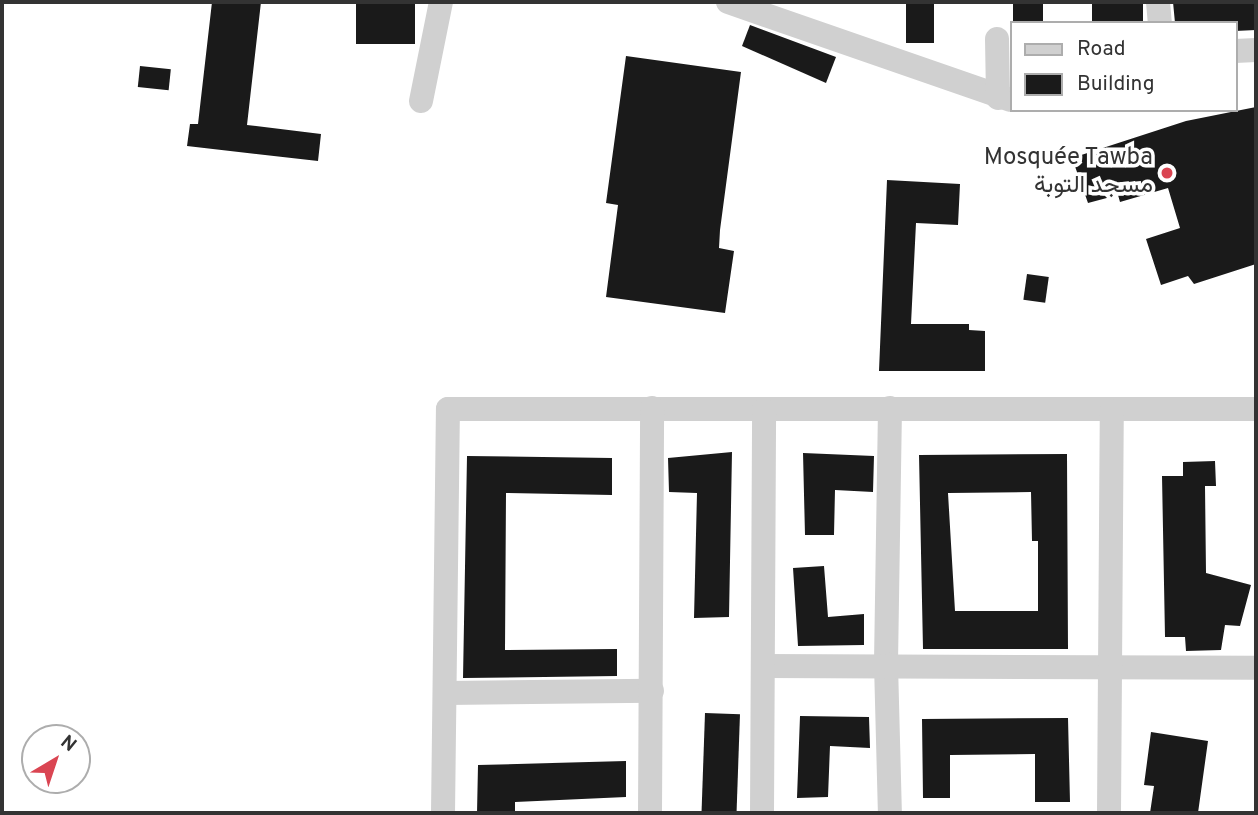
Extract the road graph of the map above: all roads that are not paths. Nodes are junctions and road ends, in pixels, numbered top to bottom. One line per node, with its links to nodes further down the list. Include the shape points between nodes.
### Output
1 (441, 2): 9 (street)
2 (728, 2): 8 (street)
3 (1158, 2): 4 (street)
4 (1160, 21)
5 (997, 39): 8 (street)
6 (1256, 50): 7 (street)
7 (1237, 51)
8 (1004, 99)
9 (422, 101)
10 (652, 408): 13 (street); 19 (street); 20 (street, via 448,409)
11 (890, 408): 13 (street); 14 (street); 15 (street)
12 (1256, 409): 14 (street)
13 (764, 410): 16 (street)
14 (1112, 411): 17 (street)
15 (886, 664): 16 (street); 17 (street); 24 (street)
16 (763, 666): 23 (street)
17 (1111, 666): 18 (street); 25 (street)
18 (1256, 668)
19 (652, 691): 20 (street); 22 (street)
20 (447, 693): 21 (street)
21 (443, 813)
22 (650, 813)
23 (762, 813)
24 (890, 813)
25 (1108, 813)

